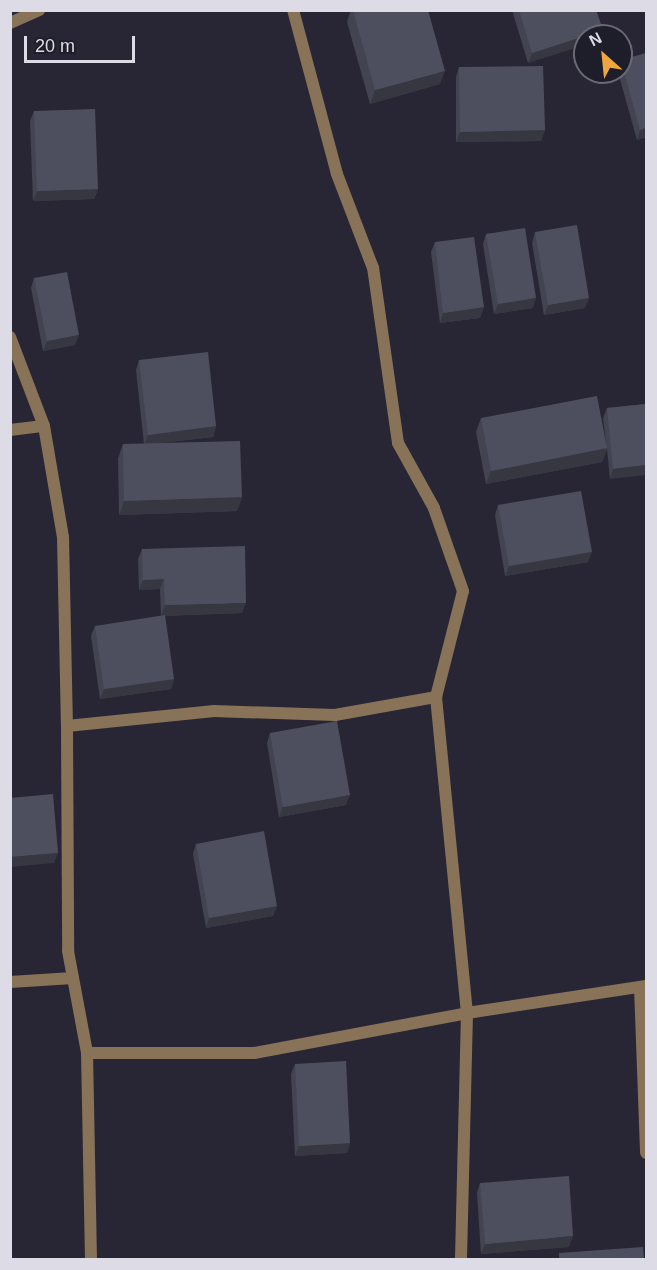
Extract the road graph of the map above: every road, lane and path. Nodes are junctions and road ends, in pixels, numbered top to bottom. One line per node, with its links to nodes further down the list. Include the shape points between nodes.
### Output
1 (39, 10): 3 (street)
2 (293, 10): 7 (street, via 337,174 373,268 398,443 434,508 463,591)
3 (10, 23)
4 (10, 337): 5 (street)
5 (44, 426): 6 (street); 8 (street, via 63,537)
6 (10, 430)
7 (436, 697): 8 (street, via 335,715 214,711); 12 (street)
8 (67, 726): 9 (street, via 68,951)
9 (73, 978): 10 (street); 13 (street)
10 (10, 982)
11 (643, 987): 12 (street); 14 (street)
12 (466, 1013): 13 (street, via 255,1053); 16 (street)
13 (87, 1053): 15 (street)
14 (646, 1153)
15 (91, 1260)
16 (461, 1260)

